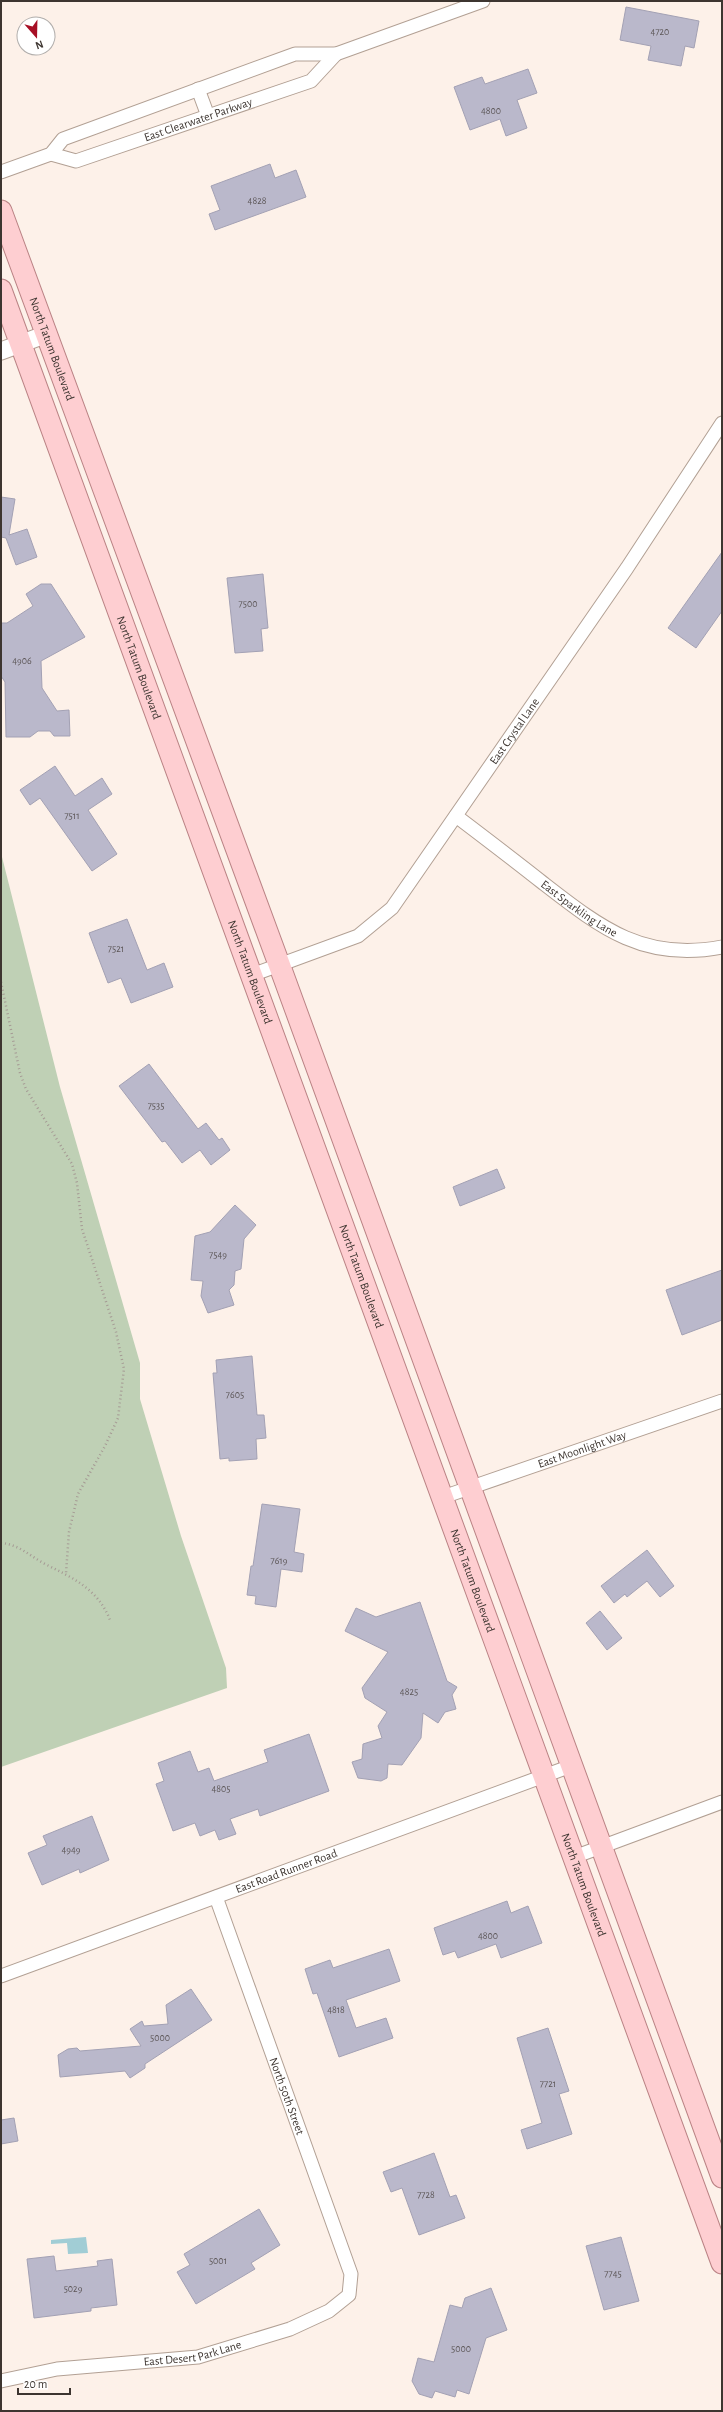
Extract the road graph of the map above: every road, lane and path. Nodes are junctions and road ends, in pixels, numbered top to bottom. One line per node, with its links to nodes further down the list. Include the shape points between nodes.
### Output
1 (483, 1): 2 (street, East Clearwater Parkway)
2 (336, 54): 3 (street, East Clearwater Parkway, via 295,54); 4 (street, East Clearwater Parkway, via 312,81)
3 (198, 89): 4 (street); 5 (street, East Clearwater Parkway, via 63,139)
4 (208, 116): 5 (street, East Clearwater Parkway, via 76,161)
5 (51, 154): 6 (street)
6 (1, 172)
7 (1, 211): 9 (main road, North Tatum Boulevard)
8 (1, 290): 10 (main road, North Tatum Boulevard)
9 (47, 334): 10 (street); 15 (main road, North Tatum Boulevard)
10 (20, 344): 11 (street); 16 (main road, North Tatum Boulevard)
11 (1, 351)
12 (722, 423): 13 (street, East Crystal Lane, via 627,568)
13 (456, 816): 14 (street, East Sparkling Lane, via 580,912 618,936 680,952); 15 (street, East Crystal Lane, via 392,908 376,923 358,936)
14 (722, 947)
15 (279, 964): 16 (street, East Crystal Lane); 19 (main road, North Tatum Boulevard)
16 (252, 975): 20 (main road, North Tatum Boulevard)
17 (1, 982): 22 (path, via 20,1073 26,1089 72,1164 77,1183 82,1229 116,1332 124,1369 118,1418 78,1494 70,1532)
18 (722, 1401): 19 (street, East Moonlight Way)
19 (470, 1488): 20 (street, East Moonlight Way); 24 (main road, North Tatum Boulevard)
20 (442, 1497): 25 (main road, North Tatum Boulevard)
21 (1, 1543): 22 (path, via 18,1547)
22 (66, 1573): 23 (path, via 97,1597 106,1608)
23 (110, 1620)
24 (571, 1766): 25 (street, East Road Runner Road); 27 (main road, North Tatum Boulevard)
25 (545, 1776): 28 (main road, North Tatum Boulevard); 29 (street, East Road Runner Road)
26 (722, 1802): 27 (street)
27 (600, 1846): 28 (street); 31 (main road, North Tatum Boulevard)
28 (574, 1857): 32 (main road, North Tatum Boulevard)
29 (216, 1897): 30 (street, East Road Runner Road); 33 (street, North 50th Street, via 351,2274)
30 (1, 1976)
31 (722, 2177)
32 (722, 2263)
33 (349, 2295): 34 (street, East Desert Park Lane, via 329,2311 290,2330 198,2357 57,2369)
34 (1, 2381)

